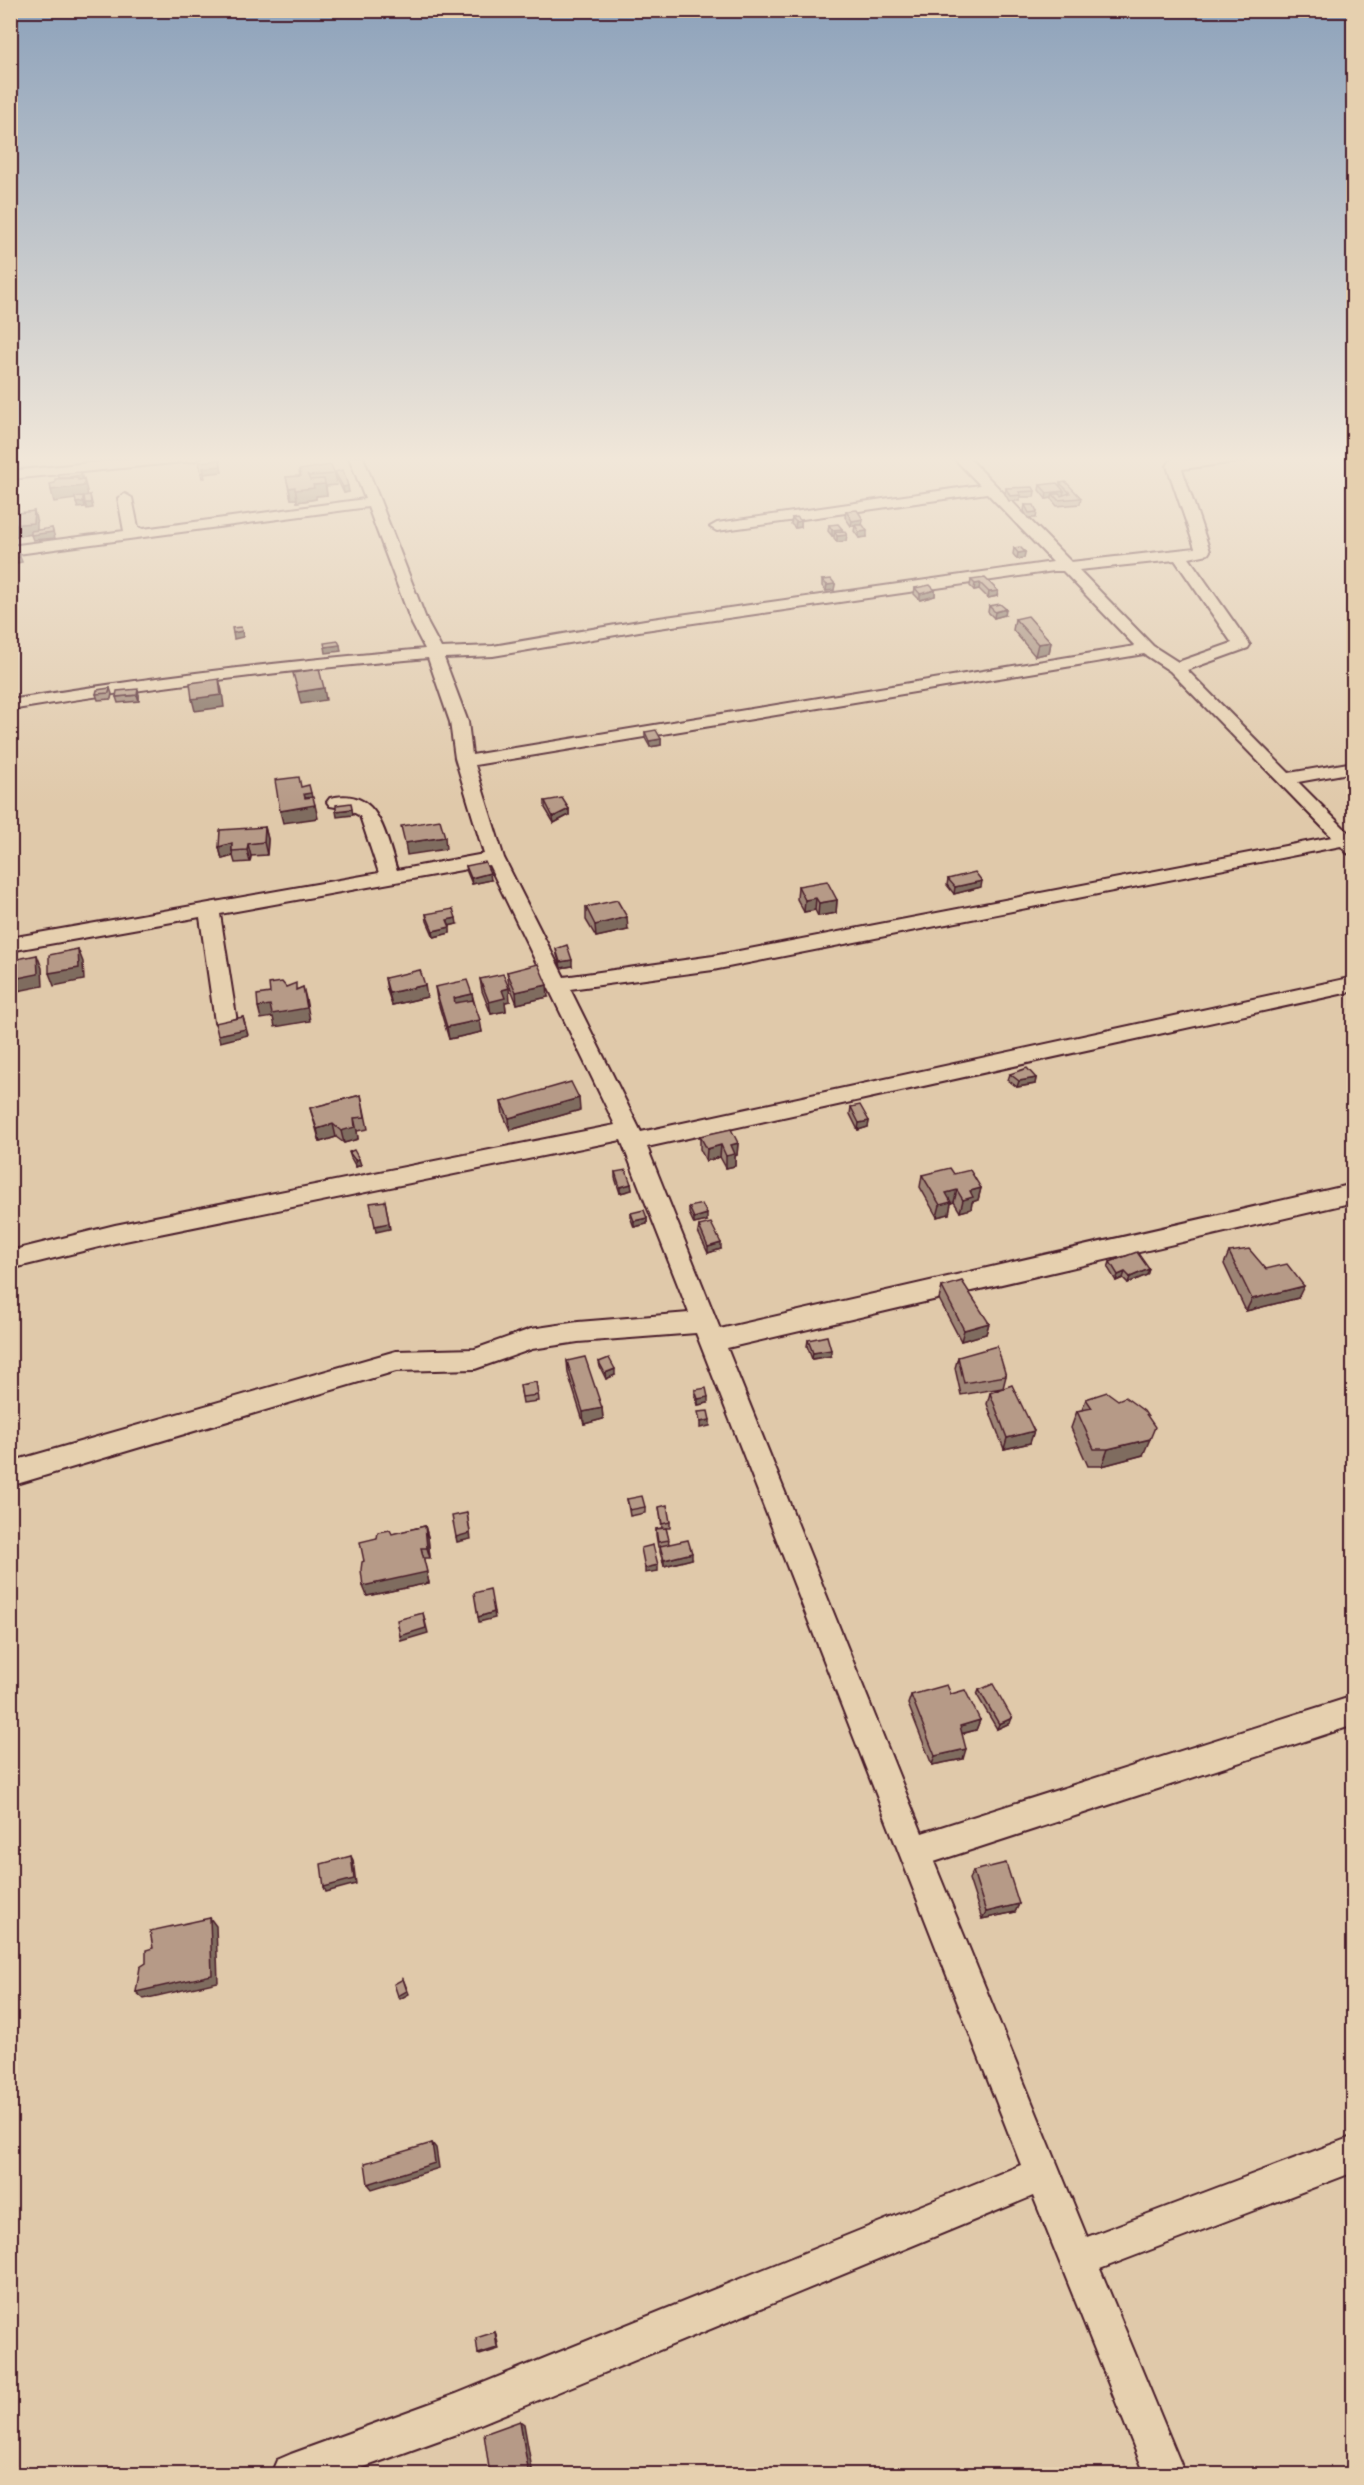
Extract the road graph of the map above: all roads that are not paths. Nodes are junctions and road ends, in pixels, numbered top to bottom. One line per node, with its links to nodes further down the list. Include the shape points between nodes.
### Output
1 (400, 573): 6 (street)
2 (1005, 573): 6 (street, via 494,651)
3 (1073, 573): 5 (street)
4 (1192, 573): 7 (street, via 1242,645)
5 (1147, 649): 7 (street); 9 (street)
6 (435, 652): 8 (street, via 294,665); 9 (street, via 459,722)
7 (1176, 668): 11 (street)
8 (10, 705)
9 (465, 761): 14 (street)
10 (1353, 767): 11 (street)
11 (1286, 779): 13 (street)
12 (336, 802): 15 (street, via 363,807 369,814)
13 (1349, 844): 18 (street, via 713,963)
14 (495, 858): 15 (street); 18 (street)
15 (390, 877): 16 (street)
16 (209, 909): 17 (street); 20 (street)
17 (10, 945)
18 (559, 984): 21 (street)
19 (1353, 984): 21 (street)
20 (226, 1022)
21 (632, 1136): 23 (street, via 115,1234); 24 (street)
22 (1353, 1193): 24 (street)
23 (10, 1260)
24 (708, 1332): 25 (street, via 578,1332 531,1339 475,1359 396,1360); 27 (street)
25 (10, 1474)
26 (1353, 1710): 27 (street)
27 (914, 1852): 29 (street)
28 (1353, 2154): 30 (street)
29 (1042, 2174): 30 (street); 31 (street, via 456,2415)
30 (1077, 2259): 32 (street)
31 (291, 2475)
32 (1164, 2475)

